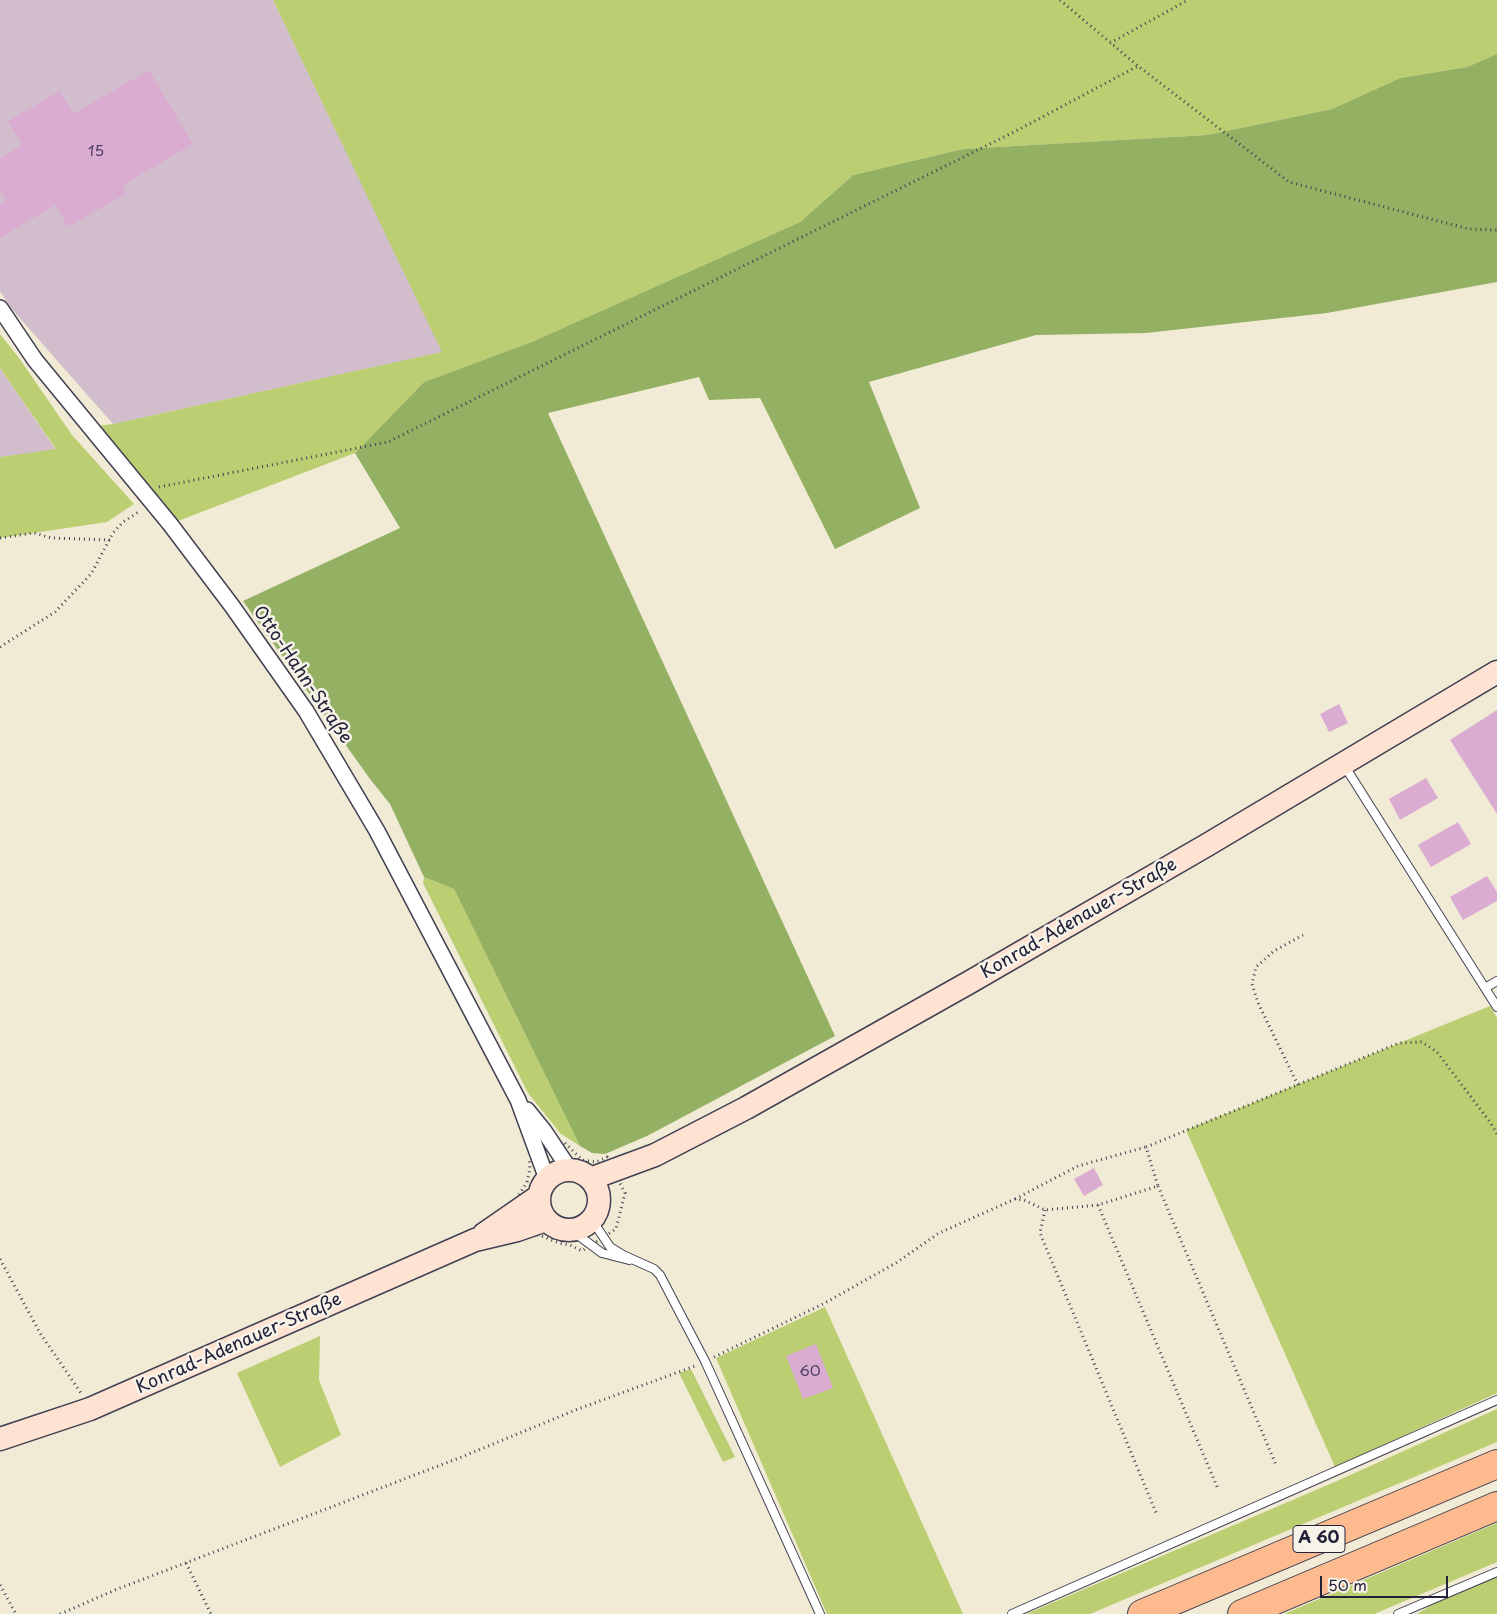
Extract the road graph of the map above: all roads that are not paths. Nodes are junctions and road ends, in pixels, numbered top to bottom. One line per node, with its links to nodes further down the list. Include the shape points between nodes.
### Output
1 (0, 308): 7 (street, Otto-Hahn-Straße, via 36,360 148,496 232,606 306,711 382,840)
2 (1497, 672): 3 (main road, Konrad-Adenauer-Straße)
3 (1343, 763): 5 (lane); 9 (main road, Konrad-Adenauer-Straße, via 978,977 746,1108)
4 (1497, 981): 5 (lane)
5 (1485, 988): 6 (lane)
6 (1497, 1007)
7 (518, 1100): 8 (street, Otto-Hahn-Straße); 10 (street, Otto-Hahn-Straße)
8 (570, 1170): 9 (main road, via 584,1174); 10 (main road, via 555,1173)
9 (594, 1187): 12 (main road)
10 (543, 1188): 11 (main road, via 539,1206); 14 (main road, Konrad-Adenauer-Straße)
11 (546, 1220): 13 (main road, via 562,1230); 14 (main road, Konrad-Adenauer-Straße)
12 (600, 1227): 13 (main road, via 586,1225); 15 (lane, via 610,1247)
13 (571, 1230): 15 (lane, via 602,1253)
14 (475, 1240): 17 (main road, Konrad-Adenauer-Straße, via 90,1408)
15 (638, 1262): 21 (lane, via 660,1275 704,1361)
16 (1497, 1400): 22 (lane)
17 (0, 1439)
18 (1497, 1464): 23 (highway, A 60)
19 (1497, 1506): 24 (highway, A 60)
20 (1497, 1572): 25 (lane)
21 (820, 1614)
22 (1012, 1614)
23 (1142, 1614)
24 (1242, 1614)
25 (1398, 1614)

